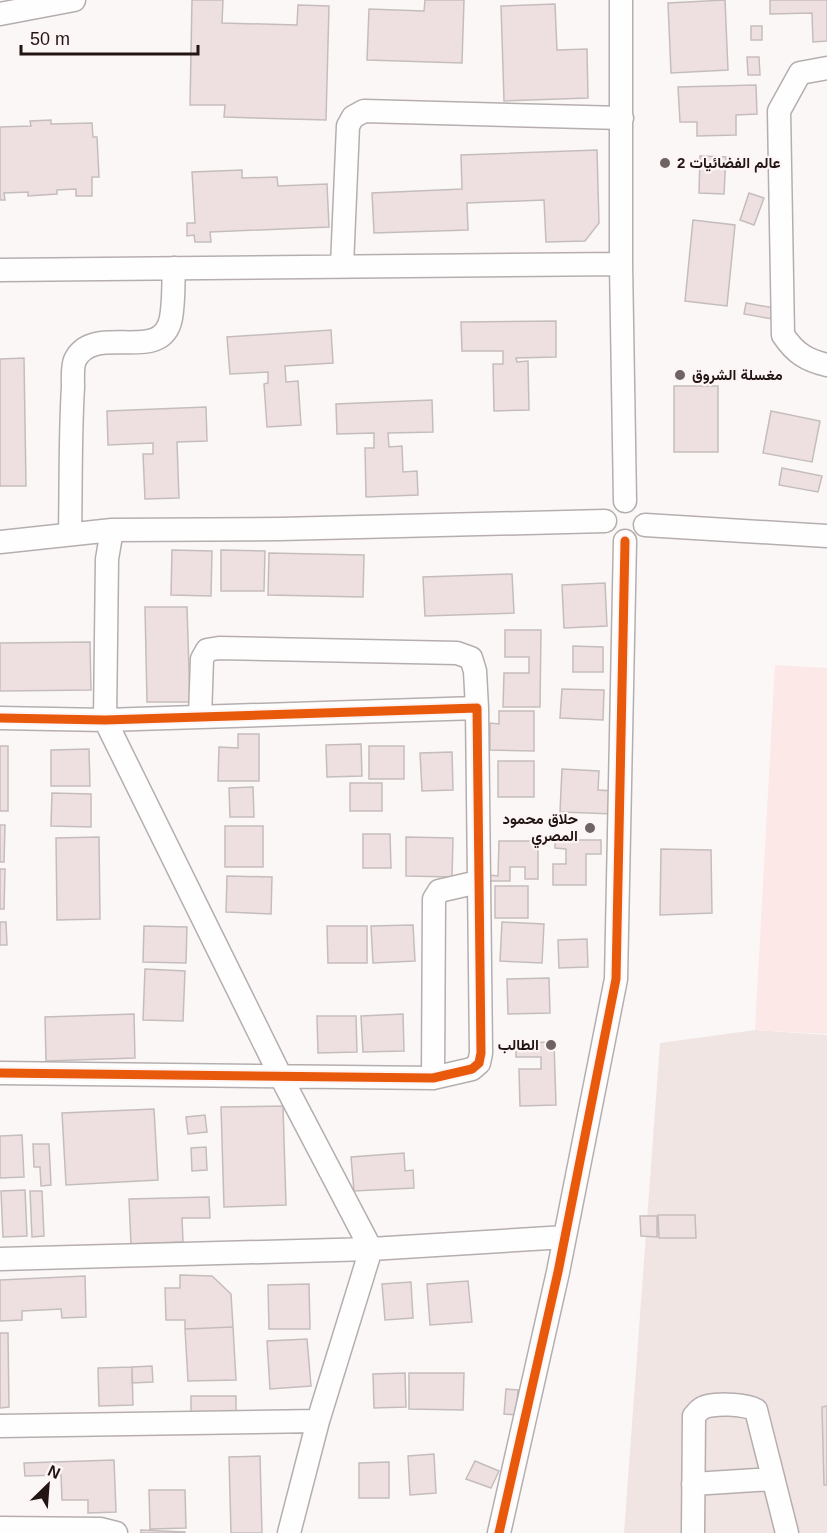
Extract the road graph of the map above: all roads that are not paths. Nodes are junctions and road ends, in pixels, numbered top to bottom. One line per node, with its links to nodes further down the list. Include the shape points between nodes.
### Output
1 (74, 0): 3 (street)
2 (621, 0): 5 (street)
3 (0, 14)
4 (827, 68): 10 (street, via 800,73 779,111 783,335 793,350 809,361)
5 (622, 118): 6 (street); 7 (street, via 364,111 353,117 348,126)
6 (621, 264): 7 (street); 11 (street)
7 (342, 266): 8 (street)
8 (174, 268): 9 (street); 15 (street, via 171,320 164,334 150,342 99,342 82,350 74,361)
9 (0, 270)
10 (827, 365)
11 (625, 501): 12 (street, via 614,504); 13 (street, via 642,510)
12 (605, 521): 14 (street); 17 (street, via 608,532)
13 (645, 525): 16 (street); 17 (street, via 636,538)
14 (112, 530): 15 (street); 22 (street, via 106,559)
15 (70, 533): 18 (street)
16 (827, 536)
17 (626, 541): 27 (street, via 616,979)
18 (0, 542)
19 (477, 708): 20 (street); 20 (street, via 471,658 457,653 219,648 207,650 202,659); 23 (street)
20 (200, 717): 22 (street)
21 (0, 718): 22 (street)
22 (105, 720): 25 (street)
23 (478, 882): 26 (street, via 439,891 434,899); 26 (street, via 479,1064)
24 (0, 1073): 25 (street)
25 (281, 1077): 26 (street); 28 (street)
26 (433, 1078)
27 (565, 1237): 28 (street); 37 (street)
28 (371, 1249): 29 (street); 30 (street)
29 (0, 1259)
30 (318, 1421): 31 (street); 36 (street)
31 (0, 1426)
32 (773, 1479): 33 (street); 33 (street, via 756,1410 750,1406 710,1405 694,1416); 39 (street)
33 (693, 1484): 38 (street)
34 (0, 1528): 35 (street, via 100,1529)
35 (116, 1533)
36 (289, 1533)
37 (499, 1533)
38 (693, 1533)
39 (787, 1533)

